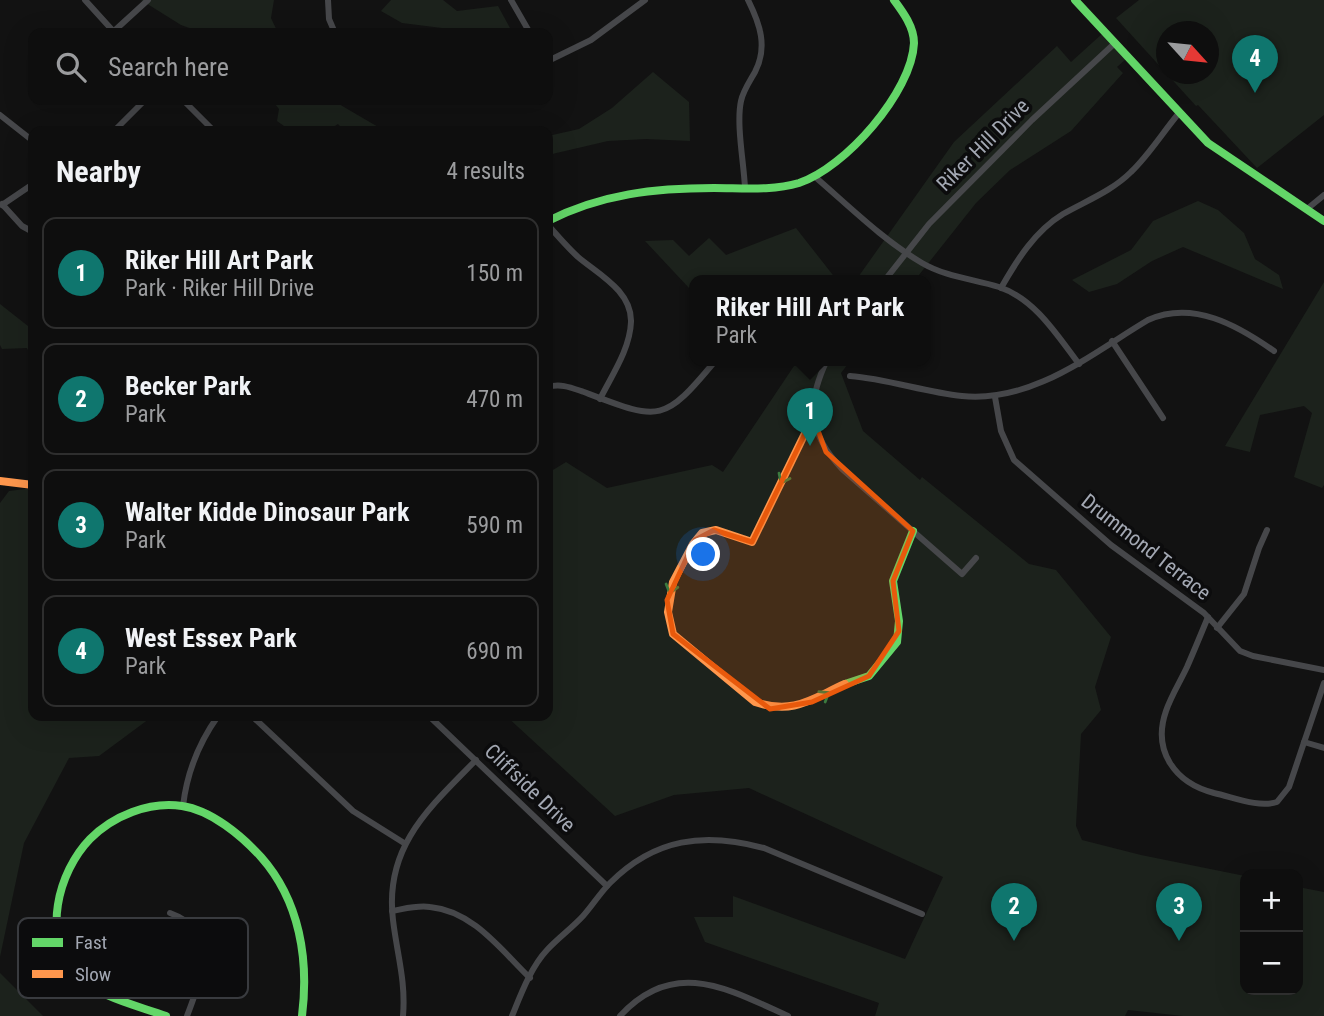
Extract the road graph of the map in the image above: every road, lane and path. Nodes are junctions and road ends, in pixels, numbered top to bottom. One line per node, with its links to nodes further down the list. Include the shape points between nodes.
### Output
1 (85, 0): 9 (street)
2 (148, 0): 10 (street)
3 (328, 0): 11 (street)
4 (511, 0): 12 (street)
5 (645, 0): 14 (street, via 591,40)
6 (748, 0): 24 (street, via 758,20 762,50 741,99)
7 (894, 0): 22 (street, via 913,32 909,71 873,125)
8 (1075, 0): 13 (street)
9 (110, 28)
10 (118, 28)
11 (333, 28)
12 (527, 28)
13 (1115, 43): 17 (street); 32 (street, Riker Hill Drive, via 947,205)
14 (553, 59)
15 (140, 105): 19 (street)
16 (188, 105): 20 (street)
17 (1179, 113): 27 (street, via 1208,143); 34 (street, via 1132,172 1039,234)
18 (0, 114): 21 (street)
19 (119, 126)
20 (209, 126)
21 (28, 137)
22 (814, 176): 24 (street, via 784,186); 32 (street)
23 (28, 187): 26 (street)
24 (746, 188): 28 (street, via 657,188 625,193 569,209)
25 (1324, 195): 27 (street)
26 (1, 205): 30 (street)
27 (1307, 209): 29 (street)
28 (553, 220)
29 (1324, 221)
30 (28, 229)
31 (553, 229): 43 (street, via 575,255 614,286 631,313 624,350)
32 (906, 253): 33 (street, Riker Hill Drive); 34 (street, via 945,273)
33 (889, 275)
34 (1001, 288): 37 (street, via 1043,317)
35 (1112, 341): 36 (street, via 1162,313 1188,312 1223,321); 37 (street); 45 (street)
36 (1274, 351)
37 (1079, 363): 42 (street, via 1039,384)
38 (711, 366): 43 (street, via 680,401 661,411 638,412)
39 (825, 366): 44 (street, via 814,393)
40 (850, 376): 42 (street, via 959,396)
41 (553, 385): 43 (street)
42 (995, 397): 51 (street, Drummond Terrace, via 1001,431 1024,471 1111,545)
43 (600, 398)
44 (813, 418): 49 (street, via 826,452); 49 (street, one-way to 49, via 752,542 714,530 704,531 695,540 672,581 667,600 673,634 755,702 770,709 812,702 852,679 869,676 897,642 894,581)
45 (1163, 418)
46 (0, 481): 47 (street)
47 (28, 484)
48 (1267, 530): 52 (street, via 1244,594)
49 (913, 531): 50 (street, via 962,574)
50 (976, 558)
51 (1208, 617): 52 (street, Drummond Terrace); 58 (street, via 1165,712 1164,750 1177,775 1201,789 1270,804 1286,792)
52 (1217, 628): 53 (street, Drummond Terrace, via 1240,651)
53 (1324, 670)
54 (1324, 683): 58 (street)
55 (215, 721): 61 (street, via 191,764)
56 (257, 721): 62 (street, via 353,811)
57 (434, 721): 60 (street, Cliffside Drive)
58 (1304, 742): 59 (street)
59 (1324, 748)
60 (476, 760): 62 (street); 63 (street, Cliffside Drive)
61 (183, 806): 67 (street, via 141,810 98,832 80,851 66,879); 74 (street, via 240,837 281,886 296,920 306,964)
62 (404, 844): 64 (street, via 394,879)
63 (607, 886): 66 (street, via 654,851 684,842 721,840 764,848); 69 (street, via 547,950)
64 (392, 911): 69 (street, via 428,906 466,918); 75 (street, via 402,966)
65 (170, 913): 68 (street)
66 (922, 914)
67 (55, 918)
68 (181, 918)
69 (530, 978): 76 (street)
70 (117, 998): 72 (street)
71 (194, 998): 73 (street)
72 (166, 1016)
73 (187, 1016)
74 (302, 1016)
75 (403, 1016)
76 (512, 1016)
77 (620, 1016): 78 (street, via 648,992 690,982 728,989)
78 (788, 1016)

